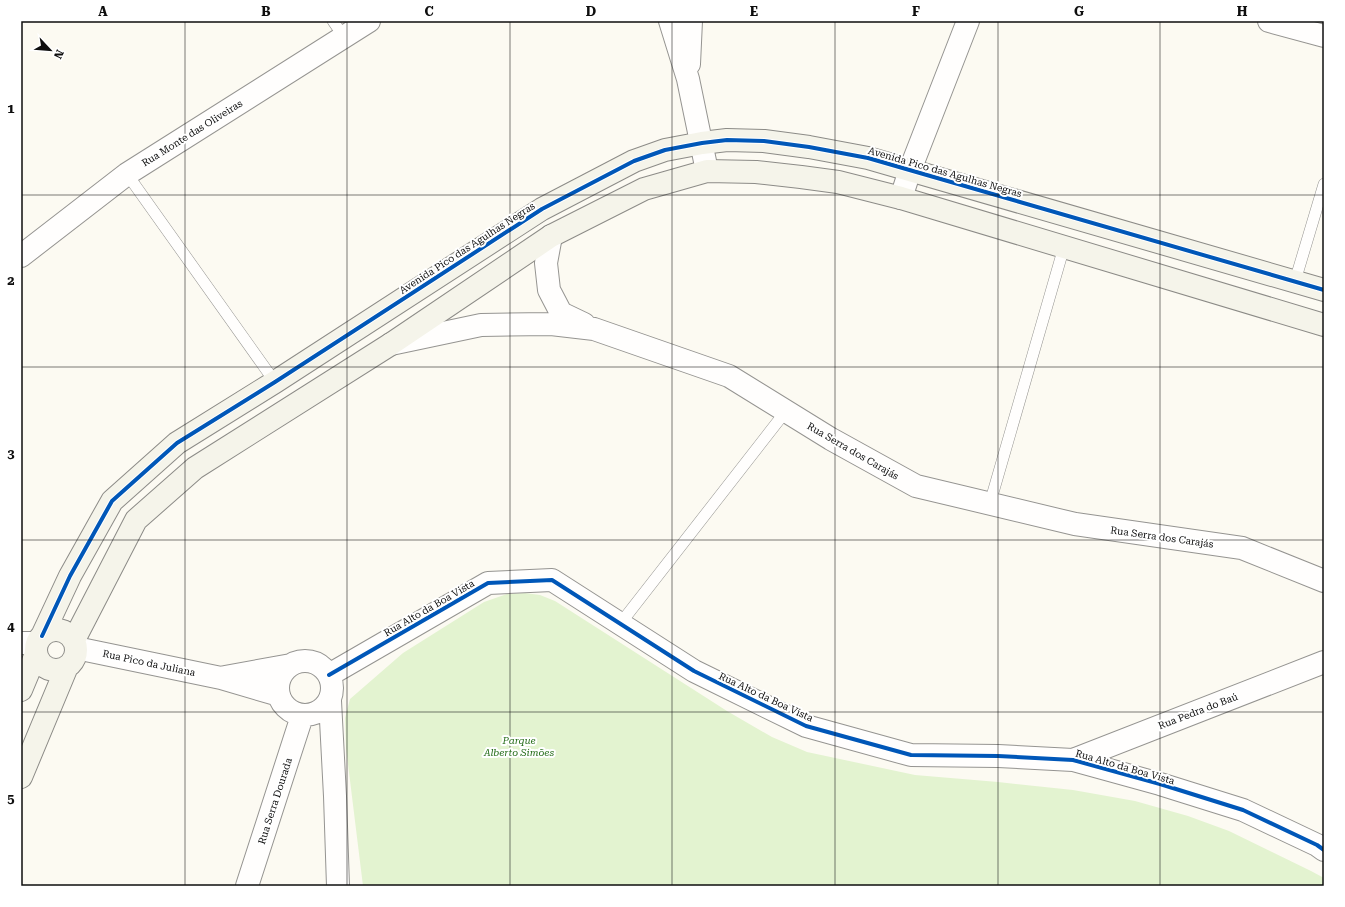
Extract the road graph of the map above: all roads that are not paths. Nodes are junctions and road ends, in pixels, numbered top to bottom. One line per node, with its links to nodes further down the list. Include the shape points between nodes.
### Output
1 (369, 21): 6 (street, Rua Monte das Oliveiras)
2 (670, 21): 8 (street)
3 (690, 21): 8 (street)
4 (968, 21): 10 (street)
5 (1269, 21): 7 (street)
6 (338, 29): 12 (street, Rua Monte das Oliveiras)
7 (1324, 36)
8 (688, 79): 9 (street)
9 (702, 143): 10 (street, Avenida Pico das Agulhas Negras, via 727,140 764,141 868,158); 11 (street); 23 (street, Avenida Pico das Agulhas Negras, via 665,150 634,161 542,209)
10 (910, 170): 14 (street); 18 (street, Avenida Pico das Agulhas Negras)
11 (707, 171): 14 (street, via 801,176 838,182); 15 (street, via 644,189)
12 (128, 174): 17 (street, Rua Monte das Oliveiras); 23 (lane)
13 (1324, 184): 18 (lane)
14 (901, 198): 16 (street)
15 (551, 236): 21 (street, via 546,263 549,290 561,313); 22 (street)
16 (1064, 247): 20 (street); 25 (lane)
17 (21, 256)
18 (1294, 281): 19 (street, Avenida Pico das Agulhas Negras)
19 (1324, 290)
20 (1324, 325)
21 (594, 329): 22 (street, Rua Serra dos Carajás, via 551,324 481,325); 24 (street, Rua Serra dos Carajás, via 729,376)
22 (391, 344): 29 (street, via 195,468 136,520)
23 (275, 382): 28 (street, Avenida Pico das Agulhas Negras, via 178,443 112,500)
24 (786, 411): 25 (street, Rua Serra dos Carajás, via 916,486); 27 (lane)
25 (990, 503): 26 (street, Rua Serra dos Carajás, via 1075,524 1242,548)
26 (1324, 581)
27 (620, 624): 33 (street, Rua Alto da Boa Vista, via 552,580 488,583); 38 (street, Rua Alto da Boa Vista, via 694,671 806,726 911,755)
28 (34, 644): 29 (street, via 47,632 59,630 70,635); 32 (street, via 38,660 47,669 60,671); 35 (street, Avenida Pico das Agulhas Negras)
29 (75, 644): 32 (street, via 74,660); 34 (street, Rua Pico da Juliana)
30 (1324, 662): 38 (street, Rua Pedra do Baú)
31 (291, 664): 33 (street, via 308,660 324,668); 34 (street, Rua Pico da Juliana); 36 (street, via 280,678)
32 (66, 668): 39 (street)
33 (329, 674): 37 (street, via 333,683 332,692)
34 (221, 678): 36 (street, Rua Pico da Juliana)
35 (21, 690)
36 (279, 695): 37 (street, via 287,709 294,713)
37 (316, 710): 41 (street, Rua Serra Dourada); 42 (street, via 335,796)
38 (1073, 760): 40 (street, Rua Alto da Boa Vista, via 1243,810)
39 (21, 777)
40 (1324, 850)
41 (247, 886)
42 (338, 886)

